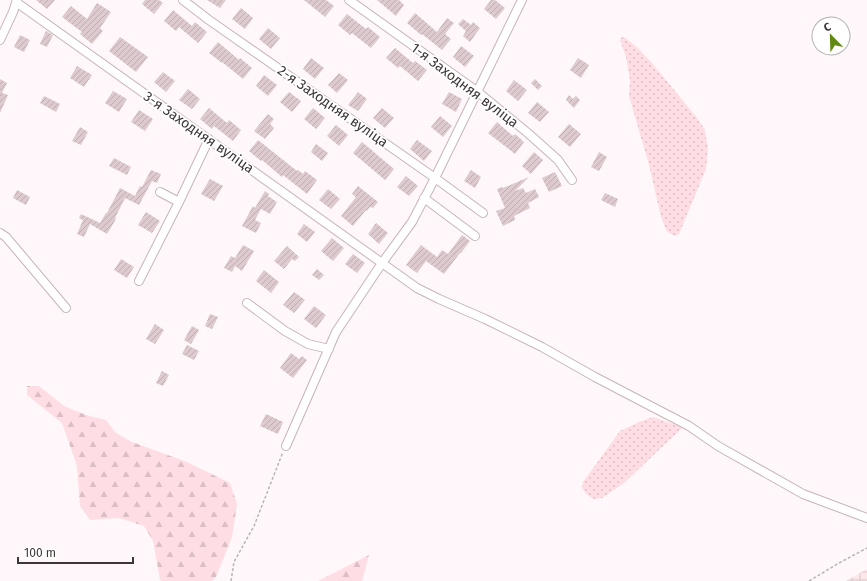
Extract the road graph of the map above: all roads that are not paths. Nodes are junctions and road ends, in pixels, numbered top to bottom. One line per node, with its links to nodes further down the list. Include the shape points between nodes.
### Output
1 (183, 0): 8 (street, 2-я Заходняя вуліца)
2 (349, 0): 6 (street, 1-я Заходняя вуліца)
3 (522, 0): 6 (street)
4 (16, 1): 5 (street); 7 (street, 3-я Заходняя вуліца)
5 (0, 40)
6 (478, 92): 8 (street); 9 (street, 1-я Заходняя вуліца, via 558,160)
7 (209, 139): 12 (street); 16 (street, 3-я Заходняя вуліца)
8 (435, 178): 11 (street); 13 (street, 2-я Заходняя вуліца)
9 (572, 180)
10 (160, 192): 12 (street)
11 (424, 198): 15 (street); 16 (street, via 412,222)
12 (179, 202): 17 (street)
13 (483, 213)
14 (0, 233): 19 (street)
15 (475, 236)
16 (382, 263): 20 (street, via 336,332); 22 (street, 3-я Заходняя вуліца, via 417,288 542,347 689,426 718,446 803,494)
17 (139, 281)
18 (247, 303): 20 (street, via 285,331 308,344)
19 (66, 308)
20 (329, 349): 21 (street)
21 (286, 446)
22 (867, 518)

